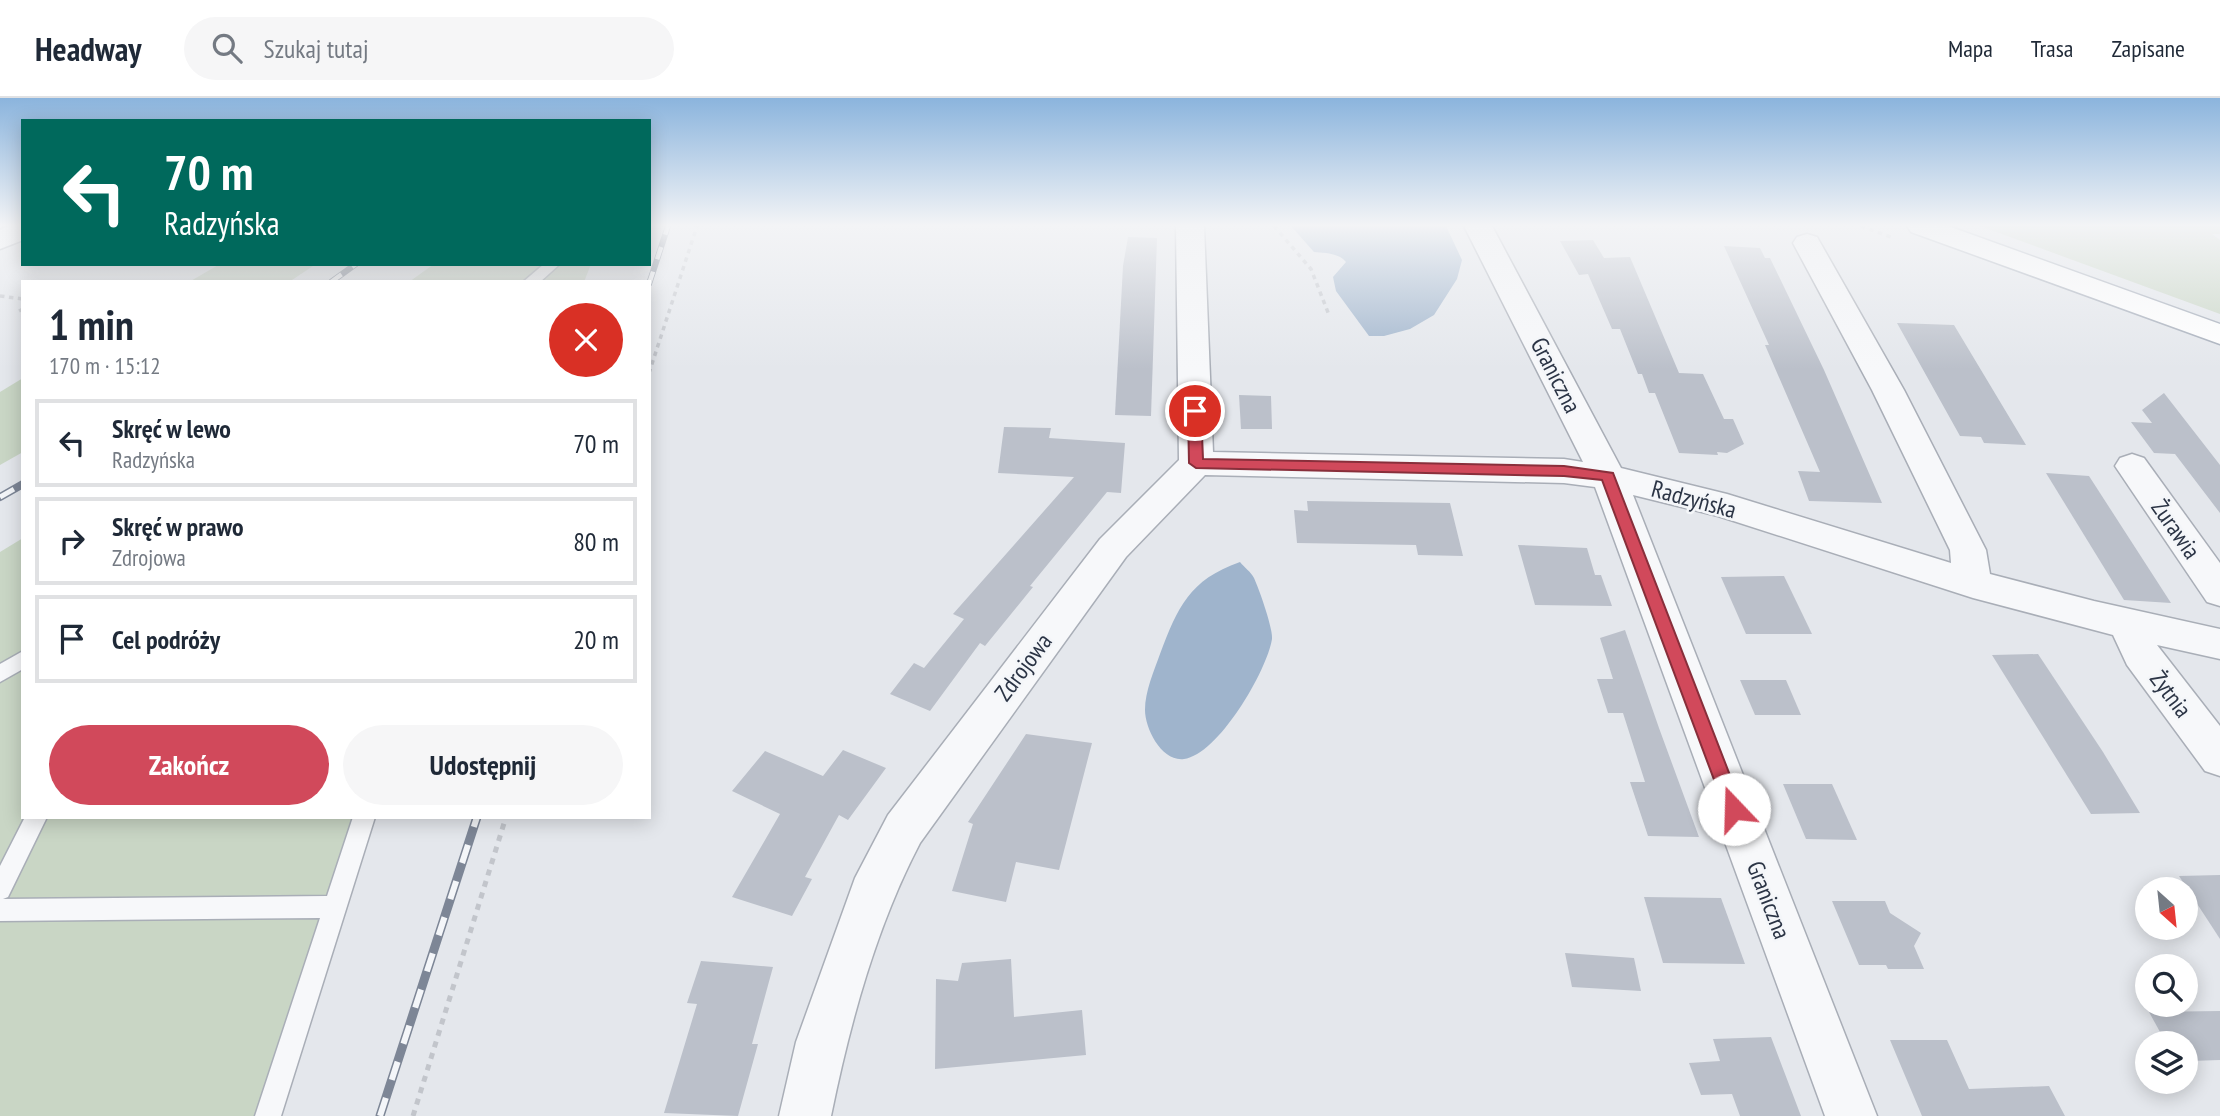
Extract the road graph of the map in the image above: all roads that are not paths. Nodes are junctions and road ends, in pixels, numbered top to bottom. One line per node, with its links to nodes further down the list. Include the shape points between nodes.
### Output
1 (1191, 274): 6 (street)
2 (1503, 274): 8 (street, Graniczna)
3 (1825, 274): 9 (street, via 1968,550)
4 (2051, 274): 5 (main road)
5 (2220, 335)
6 (1196, 463): 8 (street, Radzyńska, via 1564,471); 22 (street, Zdrojowa, via 1113,548 904,829 878,878 821,1042)
7 (2132, 466): 10 (street, Żurawia)
8 (1608, 476): 9 (street, Radzyńska, via 1745,512); 23 (street, Graniczna)
9 (1973, 584): 11 (street, Radzyńska)
10 (2220, 592)
11 (2129, 626): 12 (street, Radzyńska); 15 (street, Żytnia, via 2141,654)
12 (2220, 644)
13 (21, 660): 14 (lane)
14 (0, 674)
15 (2220, 758)
16 (35, 819): 18 (lane)
17 (362, 819): 19 (lane)
18 (0, 890)
19 (336, 907): 20 (lane); 21 (lane)
20 (0, 910)
21 (268, 1116)
22 (805, 1116)
23 (1851, 1116)

